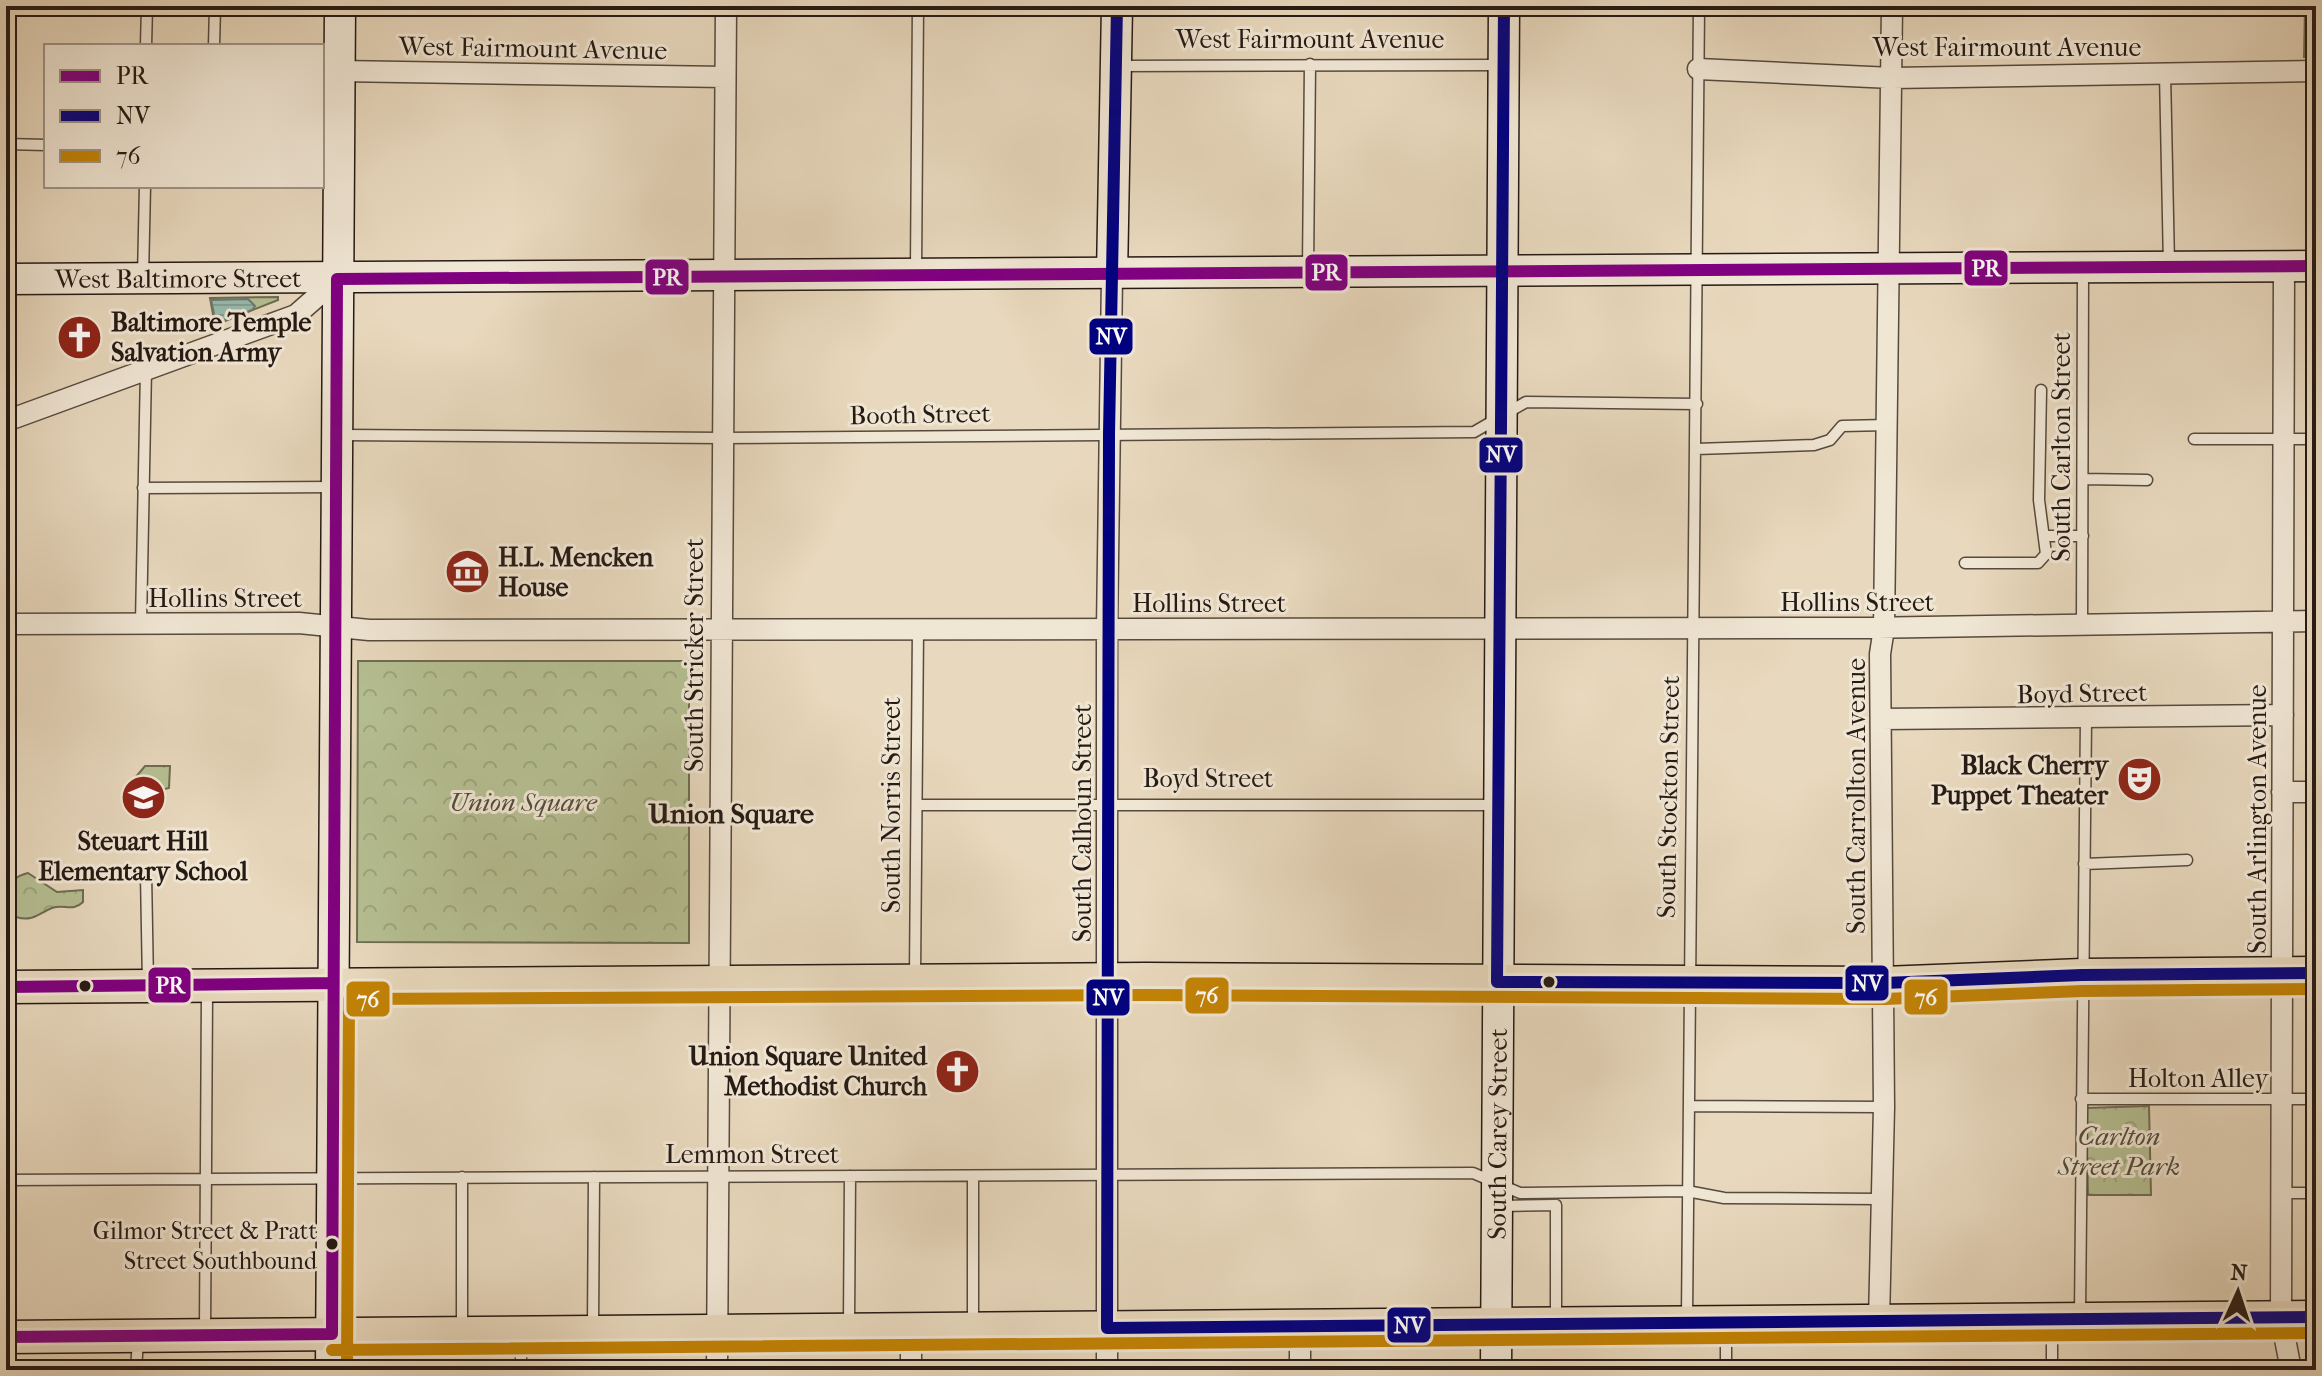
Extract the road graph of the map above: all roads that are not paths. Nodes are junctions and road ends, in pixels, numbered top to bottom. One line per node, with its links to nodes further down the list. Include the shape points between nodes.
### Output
1 (147, 6): 10 (lane)
2 (215, 6): 11 (lane)
3 (340, 6): 16 (main road)
4 (726, 6): 19 (street, South Stricker Street)
5 (918, 6): 33 (lane)
6 (1117, 6): 14 (main road)
7 (1504, 6): 13 (main road, South Carey Street)
8 (1699, 6): 15 (lane, South Stockton Street)
9 (1892, 6): 20 (street, South Carrollton Avenue)
10 (146, 44)
11 (214, 44)
12 (1310, 64): 13 (lane, West Fairmount Avenue); 14 (lane, West Fairmount Avenue); 29 (lane)
13 (1503, 65): 31 (main road, South Carey Street)
14 (1116, 66): 34 (main road)
15 (1698, 69): 20 (street, West Fairmount Avenue); 30 (lane, South Stockton Street)
16 (339, 71): 19 (street, West Fairmount Avenue); 37 (main road, via 334,154)
17 (2316, 71): 18 (street, West Fairmount Avenue)
18 (2165, 72): 20 (street, West Fairmount Avenue); 26 (lane)
19 (725, 77): 32 (street, South Stricker Street)
20 (1892, 78): 28 (street, South Carrollton Avenue)
21 (6, 144): 22 (lane)
22 (44, 145)
23 (145, 188): 36 (lane)
24 (2284, 266): 25 (main road, West Baltimore Street); 26 (main road, West Baltimore Street); 48 (street, South Arlington Avenue)
25 (2316, 266)
26 (2169, 267): 27 (main road, West Baltimore Street)
27 (2083, 268): 28 (main road, West Baltimore Street); 51 (lane, South Carlton Street)
28 (1888, 270): 30 (main road, West Baltimore Street); 43 (street, South Carrollton Avenue)
29 (1308, 272): 31 (main road, West Baltimore Street); 34 (main road, West Baltimore Street)
30 (1697, 272): 31 (main road, West Baltimore Street); 40 (lane, South Stockton Street)
31 (1502, 273): 41 (main road, South Carey Street)
32 (722, 276): 33 (main road, West Baltimore Street); 37 (main road, West Baltimore Street); 46 (street, South Stricker Street)
33 (916, 276): 34 (main road, West Baltimore Street)
34 (1112, 276): 44 (street, South Calhoun Street)
35 (6, 279): 36 (main road, West Baltimore Street)
36 (143, 279): 37 (main road, West Baltimore Street)
37 (337, 279): 38 (street, via 296,315); 45 (main road)
38 (146, 369): 42 (street); 54 (lane)
39 (2041, 390): 55 (lane, via 2039,500)
40 (1697, 404): 41 (lane, Booth Street, via 1526,402); 50 (lane, South Stockton Street)
41 (1502, 417): 44 (lane, Booth Street, via 1474,432); 69 (main road, South Carey Street)
42 (6, 421)
43 (1888, 425): 50 (lane, via 1842,426 1830,440 1814,445); 65 (street, South Carrollton Avenue)
44 (1109, 434): 46 (lane, Booth Street); 68 (street, South Calhoun Street)
45 (336, 435): 46 (lane, Booth Street); 53 (main road)
46 (721, 438): 66 (street, South Stricker Street)
47 (2194, 439): 48 (lane)
48 (2284, 439): 49 (lane); 59 (street, South Arlington Avenue)
49 (2316, 439)
50 (1696, 449): 64 (lane, South Stockton Street)
51 (2083, 479): 52 (lane); 56 (lane, South Carlton Street)
52 (2147, 480)
53 (335, 487): 54 (lane); 63 (main road)
54 (143, 488): 60 (lane)
55 (2047, 536): 56 (lane); 57 (lane, via 2046,554 2038,563)
56 (2083, 536): 62 (lane, South Carlton Street)
57 (1965, 563)
58 (2316, 621): 59 (street, Hollins Street)
59 (2283, 622): 62 (street, Hollins Street); 70 (street, South Arlington Avenue)
60 (141, 623): 61 (street, Hollins Street); 63 (street, Hollins Street)
61 (6, 624)
62 (2082, 625): 65 (street, Hollins Street)
63 (336, 626): 66 (street, Hollins Street); 89 (main road)
64 (1692, 628): 65 (street, Hollins Street); 69 (street, Hollins Street); 88 (lane, South Stockton Street)
65 (1884, 628): 71 (street, South Carrollton Avenue)
66 (720, 629): 67 (street, Hollins Street); 86 (street, South Stricker Street)
67 (918, 629): 68 (street, Hollins Street); 76 (lane, South Norris Street)
68 (1107, 629): 69 (street, Hollins Street); 75 (street, South Calhoun Street)
69 (1500, 629): 77 (main road, South Carey Street)
70 (2283, 715): 72 (street, Boyd Street); 73 (street, South Arlington Avenue)
71 (1881, 719): 72 (street, Boyd Street); 90 (street, South Carrollton Avenue)
72 (2086, 719): 79 (lane)
73 (2282, 792): 74 (street); 82 (street, South Arlington Avenue)
74 (2316, 792)
75 (1109, 803): 76 (lane, Boyd Street); 77 (lane, Boyd Street); 85 (street, South Calhoun Street)
76 (917, 805): 84 (lane, South Norris Street)
77 (1498, 805): 87 (main road, South Carey Street)
78 (2187, 860): 79 (lane)
79 (2084, 864): 83 (lane)
80 (146, 874): 92 (lane)
81 (2316, 973): 82 (main road)
82 (2282, 974): 83 (main road); 96 (street, South Arlington Avenue)
83 (2082, 975): 90 (main road); 94 (lane)
84 (915, 980): 85 (main road); 86 (main road)
85 (1108, 980): 87 (main road); 101 (street, South Calhoun Street)
86 (718, 981): 89 (main road); 104 (street, South Stricker Street)
87 (1497, 982): 88 (main road); 111 (main road, South Carey Street)
88 (1689, 982): 90 (main road); 97 (lane, South Stockton Street)
89 (333, 983): 91 (main road); 105 (main road)
90 (1884, 983): 98 (street, South Carrollton Avenue)
91 (207, 985): 92 (main road); 106 (lane)
92 (149, 986): 93 (main road)
93 (6, 987)
94 (2081, 1099): 96 (lane, Holton Alley); 115 (lane)
95 (2316, 1099): 96 (lane, Holton Alley)
96 (2281, 1100): 109 (street, South Arlington Avenue)
97 (1689, 1106): 98 (lane); 108 (lane, South Stockton Street)
98 (1884, 1107): 112 (street, South Carrollton Avenue)
99 (850, 1176): 100 (lane, Lemmon Street); 104 (lane, Lemmon Street); 125 (lane)
100 (973, 1176): 101 (lane, Lemmon Street); 124 (lane)
101 (1108, 1176): 111 (lane, Lemmon Street, via 1473,1173); 122 (street, South Calhoun Street)
102 (462, 1177): 103 (lane, Lemmon Street); 105 (lane, Lemmon Street); 127 (lane)
103 (594, 1177): 104 (lane, Lemmon Street); 129 (lane)
104 (718, 1177): 126 (street, South Stricker Street)
105 (331, 1178): 106 (lane, Lemmon Street); 130 (main road)
106 (206, 1179): 107 (lane, Lemmon Street); 131 (lane)
107 (6, 1180)
108 (1687, 1191): 111 (lane); 112 (lane, via 1724,1198); 117 (lane, South Stockton Street)
109 (2281, 1193): 110 (lane); 114 (street, South Arlington Avenue)
110 (2316, 1193)
111 (1496, 1195): 119 (lane, via 1556,1205); 120 (main road, South Carey Street)
112 (1879, 1199): 116 (street, South Carrollton Avenue)
113 (2316, 1317): 114 (main road)
114 (2281, 1318): 115 (main road); 144 (street, South Arlington Avenue)
115 (2066, 1320): 116 (main road); 143 (lane)
116 (1879, 1321): 118 (main road)
117 (1687, 1323): 118 (main road); 119 (main road)
118 (1726, 1323): 142 (lane)
119 (1556, 1324): 120 (main road)
120 (1496, 1325): 121 (main road); 141 (main road, South Carey Street)
121 (1300, 1326): 122 (main road); 140 (street)
122 (1107, 1328): 124 (main road); 139 (street, South Calhoun Street)
123 (911, 1329): 124 (main road); 125 (main road); 138 (street)
124 (973, 1329)
125 (849, 1330): 126 (main road)
126 (717, 1331): 129 (main road); 137 (street, South Stricker Street)
127 (462, 1332): 128 (main road); 130 (main road)
128 (521, 1332): 129 (main road); 136 (lane)
129 (593, 1332)
130 (332, 1334): 131 (main road); 135 (main road)
131 (205, 1335): 132 (main road)
132 (138, 1336): 133 (main road); 134 (lane)
133 (6, 1337)
134 (136, 1370)
135 (331, 1370)
136 (521, 1370)
137 (717, 1370)
138 (911, 1370)
139 (1107, 1370)
140 (1300, 1370)
141 (1496, 1370)
142 (1726, 1370)
143 (2052, 1370)
144 (2291, 1370)

